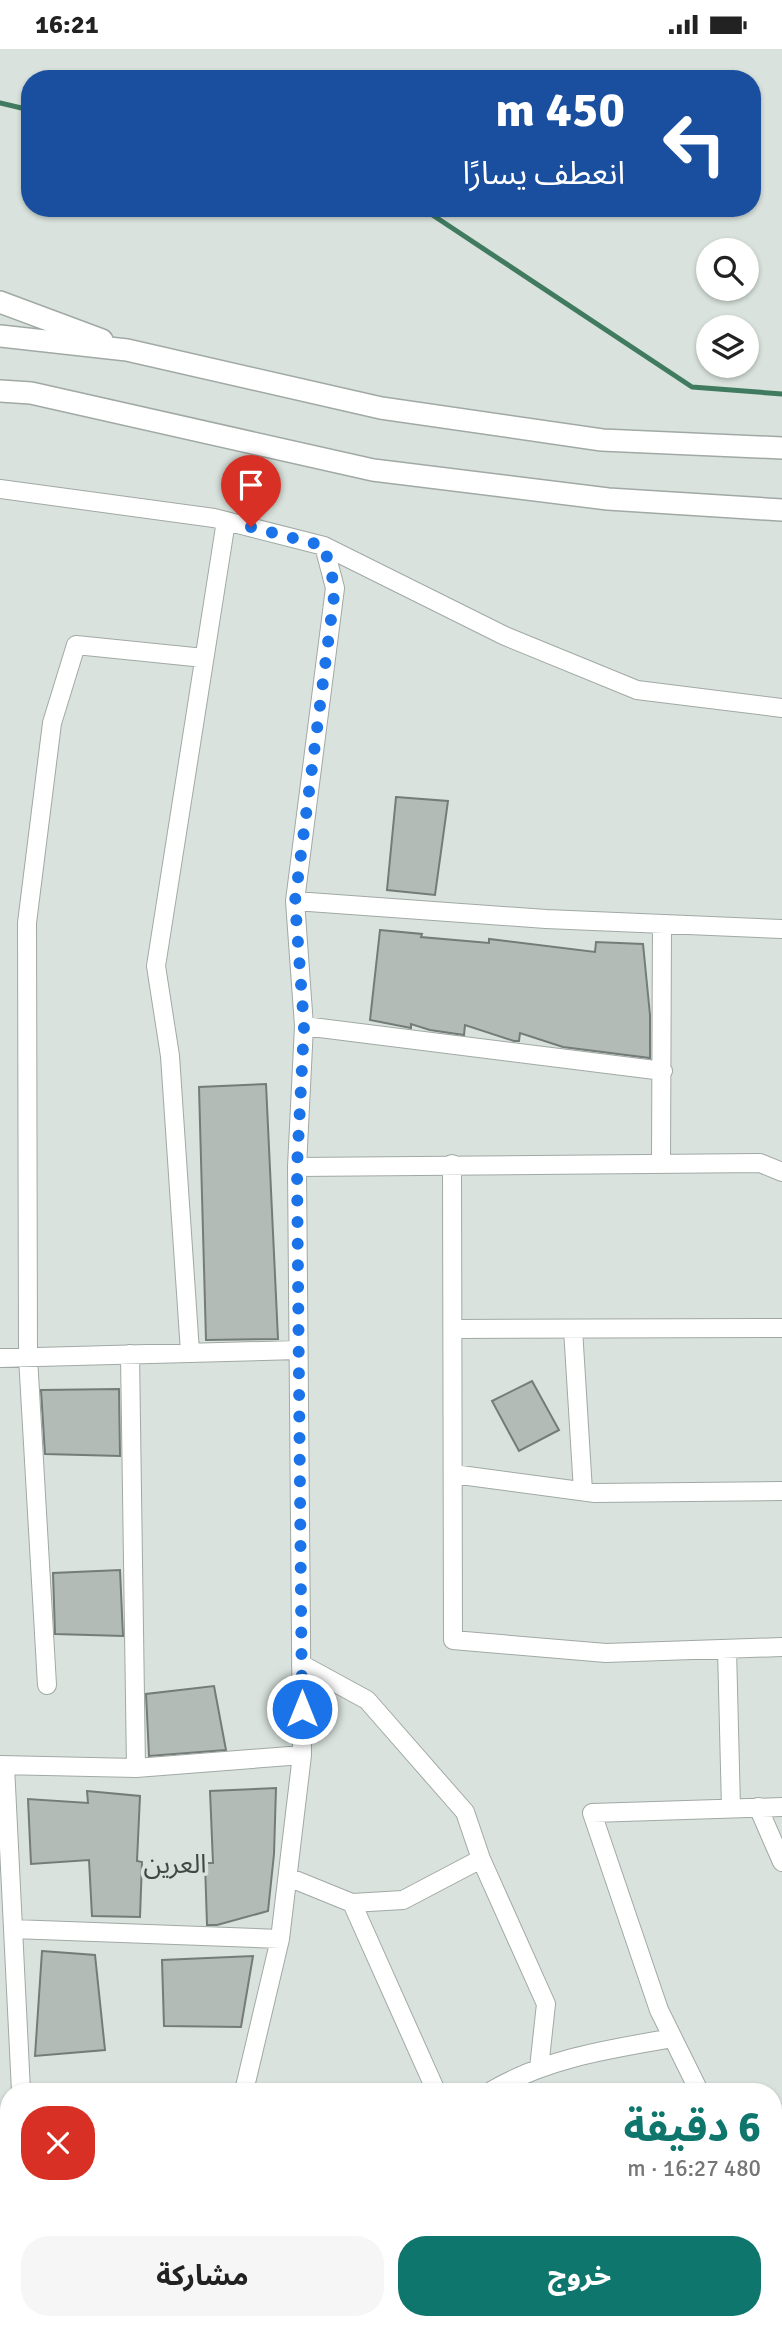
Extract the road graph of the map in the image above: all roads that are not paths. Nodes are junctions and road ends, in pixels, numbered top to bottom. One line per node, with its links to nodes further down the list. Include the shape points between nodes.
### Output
1 (0, 302): 3 (main road)
2 (0, 336): 3 (main road)
3 (127, 350): 5 (main road, via 381,408 602,440)
4 (0, 391): 7 (main road, via 31,393 373,470 608,499)
5 (782, 448)
6 (0, 489): 8 (street)
7 (782, 510)
8 (226, 521): 9 (street); 10 (street)
9 (324, 546): 11 (street, via 505,636 637,690); 12 (street, via 335,588)
10 (204, 658): 25 (street, via 156,966 170,1056); 27 (street, via 76,645 52,723 27,923)
11 (782, 708)
12 (295, 901): 13 (street); 15 (street)
13 (662, 924): 14 (street); 16 (street)
14 (782, 929)
15 (304, 1026): 16 (street); 19 (street)
16 (663, 1071): 17 (street)
17 (661, 1163): 18 (street); 20 (street, via 760,1163)
18 (452, 1164): 19 (street); 22 (street)
19 (297, 1167): 24 (street)
20 (782, 1172)
21 (782, 1328): 23 (street)
22 (453, 1329): 23 (street); 29 (street)
23 (573, 1329): 31 (street)
24 (298, 1350): 25 (street); 34 (street)
25 (190, 1352): 26 (street)
26 (130, 1354): 27 (street); 38 (street)
27 (28, 1357): 28 (street); 35 (street)
28 (0, 1358)
29 (453, 1474): 31 (street); 33 (street, via 453,1640 606,1653)
30 (782, 1491): 31 (street)
31 (583, 1492)
32 (782, 1647): 33 (street)
33 (727, 1649): 41 (street)
34 (302, 1664): 36 (street); 42 (street, via 367,1700 465,1812)
35 (47, 1685)
36 (302, 1755): 38 (street); 44 (street)
37 (2, 1766): 38 (street); 46 (street)
38 (136, 1768)
39 (758, 1807): 40 (street); 41 (street); 43 (street)
40 (782, 1807)
41 (731, 1808): 48 (street, via 592,1813 659,2010)
42 (481, 1859): 45 (street, via 403,1900); 49 (street, via 546,2004)
43 (782, 1862)
44 (288, 1877): 45 (street); 47 (street)
45 (352, 1903): 52 (street)
46 (13, 1929): 47 (street); 50 (street)
47 (280, 1939): 51 (street)
48 (673, 2038): 49 (street, via 588,2053); 54 (street)
49 (539, 2068): 53 (street)
50 (20, 2083)
51 (246, 2083)
52 (432, 2083)
53 (505, 2083)
54 (695, 2083)

